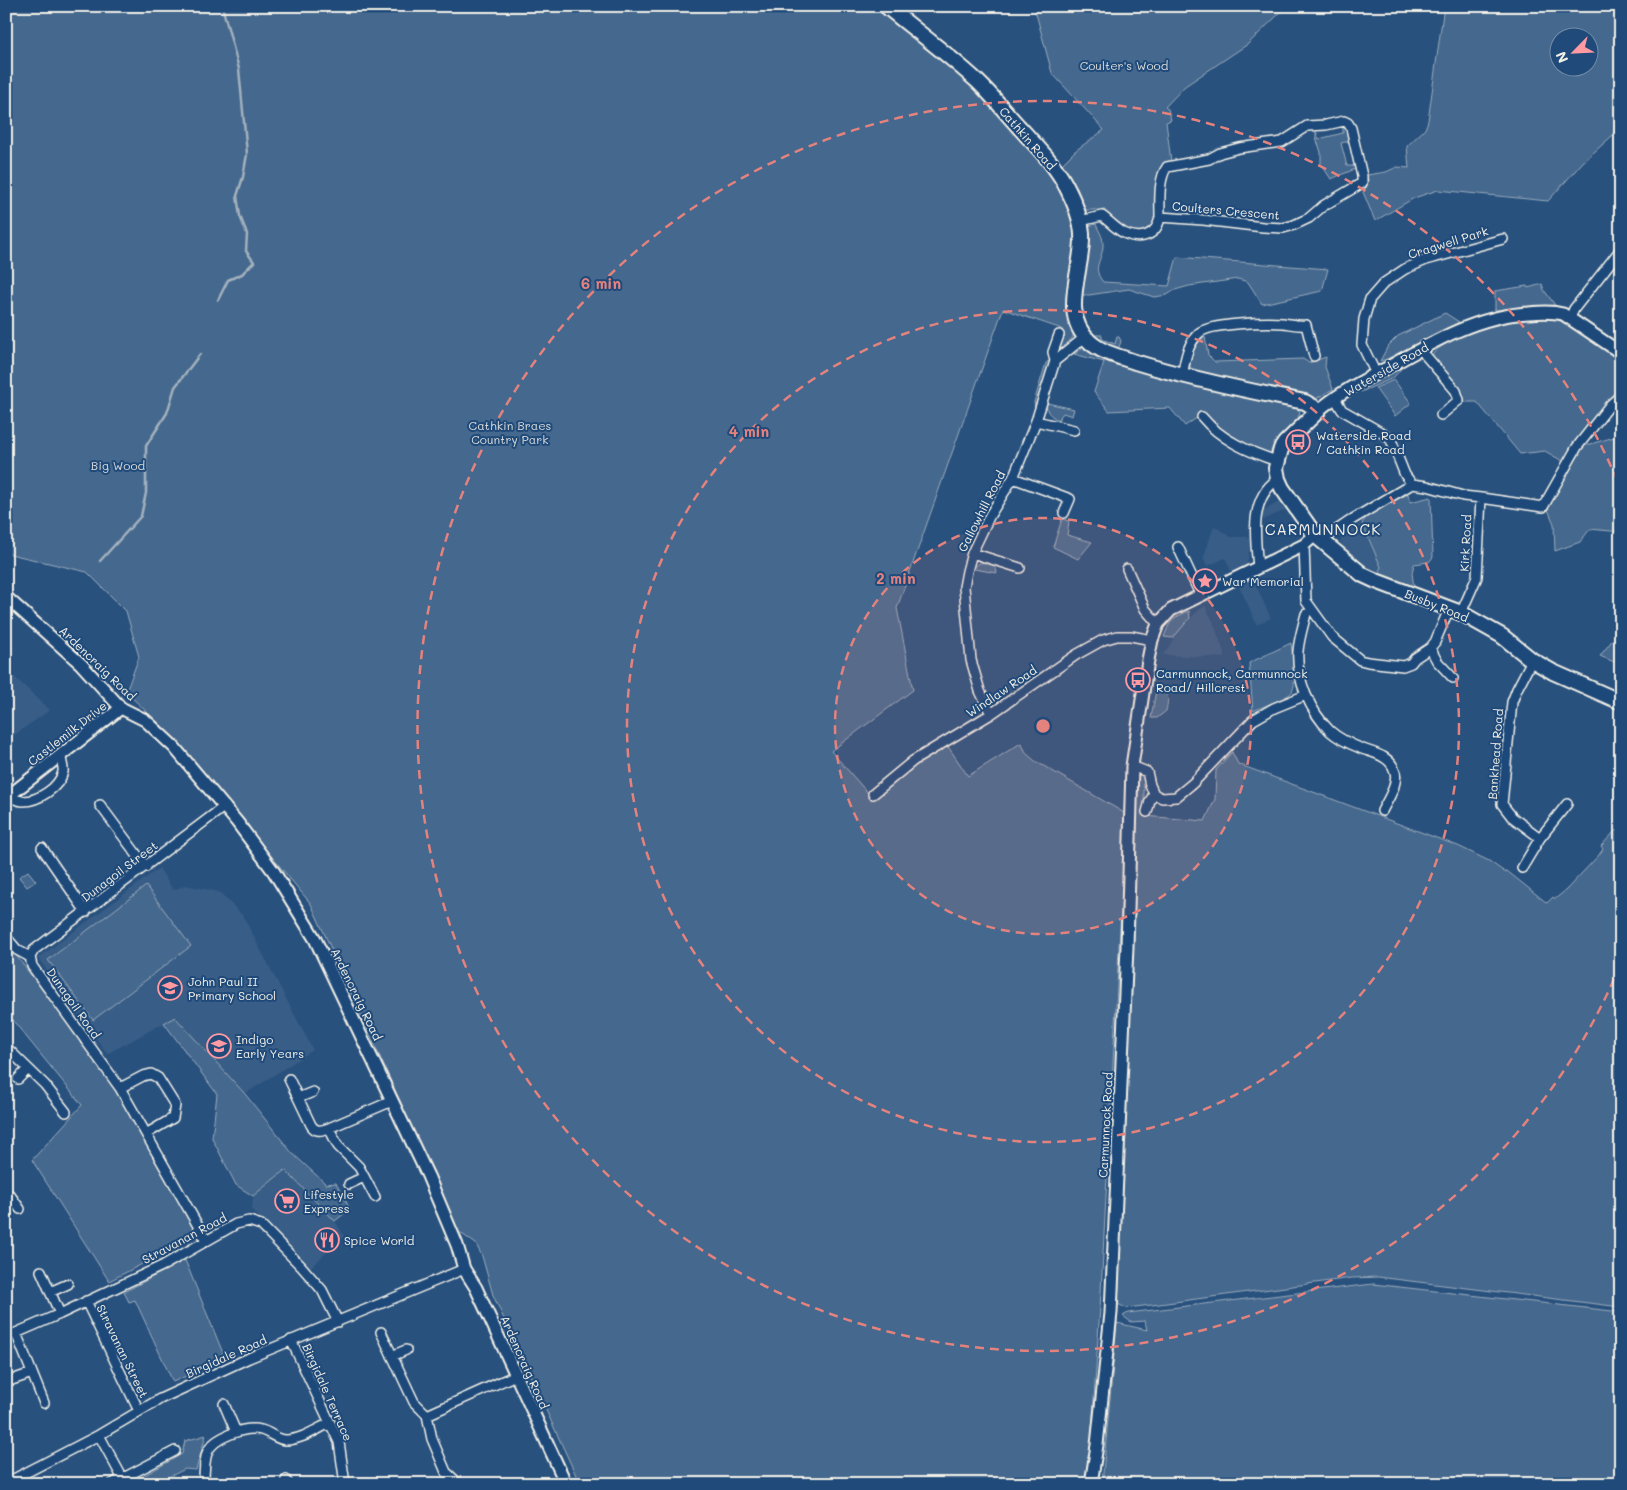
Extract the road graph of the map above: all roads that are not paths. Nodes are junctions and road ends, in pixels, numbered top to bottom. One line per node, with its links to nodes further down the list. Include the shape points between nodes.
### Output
1 (886, 6): 3 (main road, Cathkin Road, via 977,81 1041,151 1066,184)
2 (1160, 218): 2 (street, Coulters Crescent, via 1162,179 1167,167 1209,159 1239,148 1282,142 1307,126 1344,121 1351,128 1362,183 1309,218 1294,225 1274,228); 3 (street, Coulters Crescent, via 1155,231 1136,236 1126,234 1102,216)
3 (1080, 221): 8 (main road, Cathkin Road, via 1082,244 1073,300 1078,325)
4 (1503, 239): 13 (street, Cragwell Park, via 1426,260 1405,268 1384,283 1370,299 1364,319 1362,345)
5 (1621, 249): 6 (street)
6 (1570, 318): 9 (street, Waterside Road, via 1553,311 1504,315 1476,322); 10 (street, Waterside Road)
7 (1059, 335): 12 (street, Gallowhill Road)
8 (1085, 336): 12 (street); 14 (main road, via 1097,347)
9 (1420, 349): 13 (street, Waterside Road); 18 (street, via 1459,397)
10 (1621, 354)
11 (1314, 356): 14 (street, via 1306,326 1248,323 1209,328 1200,332 1188,348)
12 (1055, 362): 20 (street, Gallowhill Road)
13 (1376, 374): 16 (street, Waterside Road)
14 (1182, 376): 17 (main road, via 1305,402)
15 (1621, 395): 26 (street, via 1577,447 1543,507)
16 (1335, 398): 17 (street, Waterside Road); 25 (street, via 1342,410 1391,440)
17 (1318, 411): 22 (main road, Waterside Road, via 1280,449)
18 (1441, 415)
19 (1202, 417): 22 (street, via 1210,427 1236,445)
20 (1036, 421): 21 (street); 23 (street, Gallowhill Road)
21 (1074, 430)
22 (1277, 461): 24 (main road)
23 (1013, 478): 27 (street, via 1070,499); 31 (street, Gallowhill Road)
24 (1278, 480): 28 (main road, Busby Road); 32 (street, via 1263,494 1257,512)
25 (1412, 484): 26 (street, Kirk Road); 28 (street)
26 (1481, 498): 37 (street, Kirk Road, via 1477,577)
27 (1064, 513)
28 (1319, 537): 29 (street); 37 (main road, Busby Road, via 1363,575)
29 (1304, 545): 32 (street); 41 (street, via 1306,601 1332,637 1360,660 1403,666)
30 (1178, 547): 35 (street)
31 (972, 553): 33 (street); 47 (street, Gallowhill Road, via 964,587 971,660 980,691)
32 (1258, 567): 35 (street)
33 (1020, 568)
34 (1127, 569): 39 (street, via 1145,610)
35 (1200, 594): 39 (street, via 1171,610)
36 (6, 597): 46 (street, Ardencraig Road, via 81,664)
37 (1455, 611): 41 (street, Kirk Road); 42 (main road, Busby Road, via 1502,636)
38 (1306, 614): 44 (street, via 1305,634 1298,652)
39 (1158, 624): 40 (street, Carmunnock Road)
40 (1152, 640): 47 (street, Windlaw Road, via 1118,636 1103,640); 49 (street, Carmunnock Road)
41 (1430, 648): 43 (street)
42 (1532, 660): 45 (main road, Busby Road); 58 (street, Bankhead Road, via 1512,702 1502,804 1512,817)
43 (1453, 678)
44 (1306, 695): 51 (street, via 1253,720 1184,792 1168,798); 56 (street, via 1321,721 1332,732 1360,748 1382,755 1394,767 1395,783)
45 (1621, 702)
46 (121, 708): 48 (street, Castlemilk Drive); 55 (street, Ardencraig Road, via 145,720 174,747)
47 (992, 714): 50 (street, Windlaw Road, via 913,761)
48 (61, 757): 52 (street, Castlemilk Drive); 52 (street, via 63,772 46,793 34,800)
49 (1132, 766): 51 (street, via 1147,772); 114 (street, Carmunnock Road, via 1111,1313)
50 (873, 794)
51 (1154, 794): 57 (street)
52 (7, 798)
53 (1567, 804): 58 (street)
54 (100, 805): 60 (street)
55 (225, 806): 60 (street, Dunagoil Street); 72 (street, Ardencraig Road, via 274,872 315,939)
56 (1387, 808)
57 (1147, 812)
58 (1540, 838): 61 (street)
59 (42, 848): 62 (street)
60 (146, 866): 62 (street, Dunagoil Street)
61 (1522, 868)
62 (86, 912): 64 (street, Dunagoil Street, via 34,950)
63 (6, 937): 64 (street, Dunagoil Road, via 16,950)
64 (30, 957): 69 (street, Dunagoil Road, via 32,966)
65 (6, 1047): 66 (street)
66 (28, 1069): 67 (street); 73 (street)
67 (18, 1079)
68 (290, 1079): 71 (street)
69 (120, 1088): 75 (street, Dunagoil Road); 75 (street, via 143,1076 155,1075 175,1105 173,1118)
70 (313, 1092): 71 (street)
71 (298, 1098): 74 (street, via 313,1129)
72 (392, 1101): 74 (street); 82 (street, Ardencraig Road, via 457,1245)
73 (66, 1112)
74 (329, 1128): 76 (street, via 338,1146 359,1167)
75 (146, 1134): 81 (street, Dunagoil Road)
76 (364, 1177): 77 (street); 78 (street)
77 (349, 1184)
78 (375, 1197)
79 (15, 1202): 80 (street)
80 (6, 1208)
81 (206, 1240): 86 (street, Stravanan Road, via 164,1265); 88 (street, Stravanan Road, via 236,1224 249,1221 261,1225 322,1290)
82 (464, 1269): 88 (street, Birgidale Road); 96 (street, Ardencraig Road)
83 (41, 1271): 85 (street)
84 (68, 1284): 85 (street)
85 (50, 1292): 87 (street)
86 (86, 1301): 87 (street, Stravanan Road); 100 (street, Stravanan Street)
87 (60, 1314): 90 (street, Stravanan Road)
88 (338, 1322): 92 (street, Birgidale Road)
89 (381, 1332): 94 (street)
90 (16, 1333): 91 (street, Stravanan Road); 95 (street)
91 (6, 1336)
92 (292, 1340): 100 (street, Birgidale Road); 102 (street, Birgidale Terrace)
93 (406, 1350): 94 (street)
94 (392, 1356): 101 (street, via 414,1402)
95 (32, 1373): 97 (street); 98 (street)
96 (516, 1375): 101 (street); 113 (street, Ardencraig Road)
97 (6, 1382)
98 (44, 1403)
99 (224, 1404): 103 (street)
100 (139, 1411): 104 (street, Birgidale Road)
101 (427, 1415): 112 (street, via 432,1439 446,1472)
102 (330, 1423): 103 (street, via 287,1440 263,1430); 111 (street, Birgidale Terrace, via 340,1448)
103 (236, 1432): 110 (street, via 210,1446 206,1454)
104 (99, 1435): 106 (street); 107 (street, Birgidale Road)
105 (175, 1451): 106 (street)
106 (123, 1479): 109 (street)
107 (22, 1480): 108 (street, Birgidale Road)
108 (6, 1483)
109 (112, 1484)
110 (204, 1484)
111 (345, 1484)
112 (459, 1484)
113 (566, 1484)
114 (1091, 1484)

